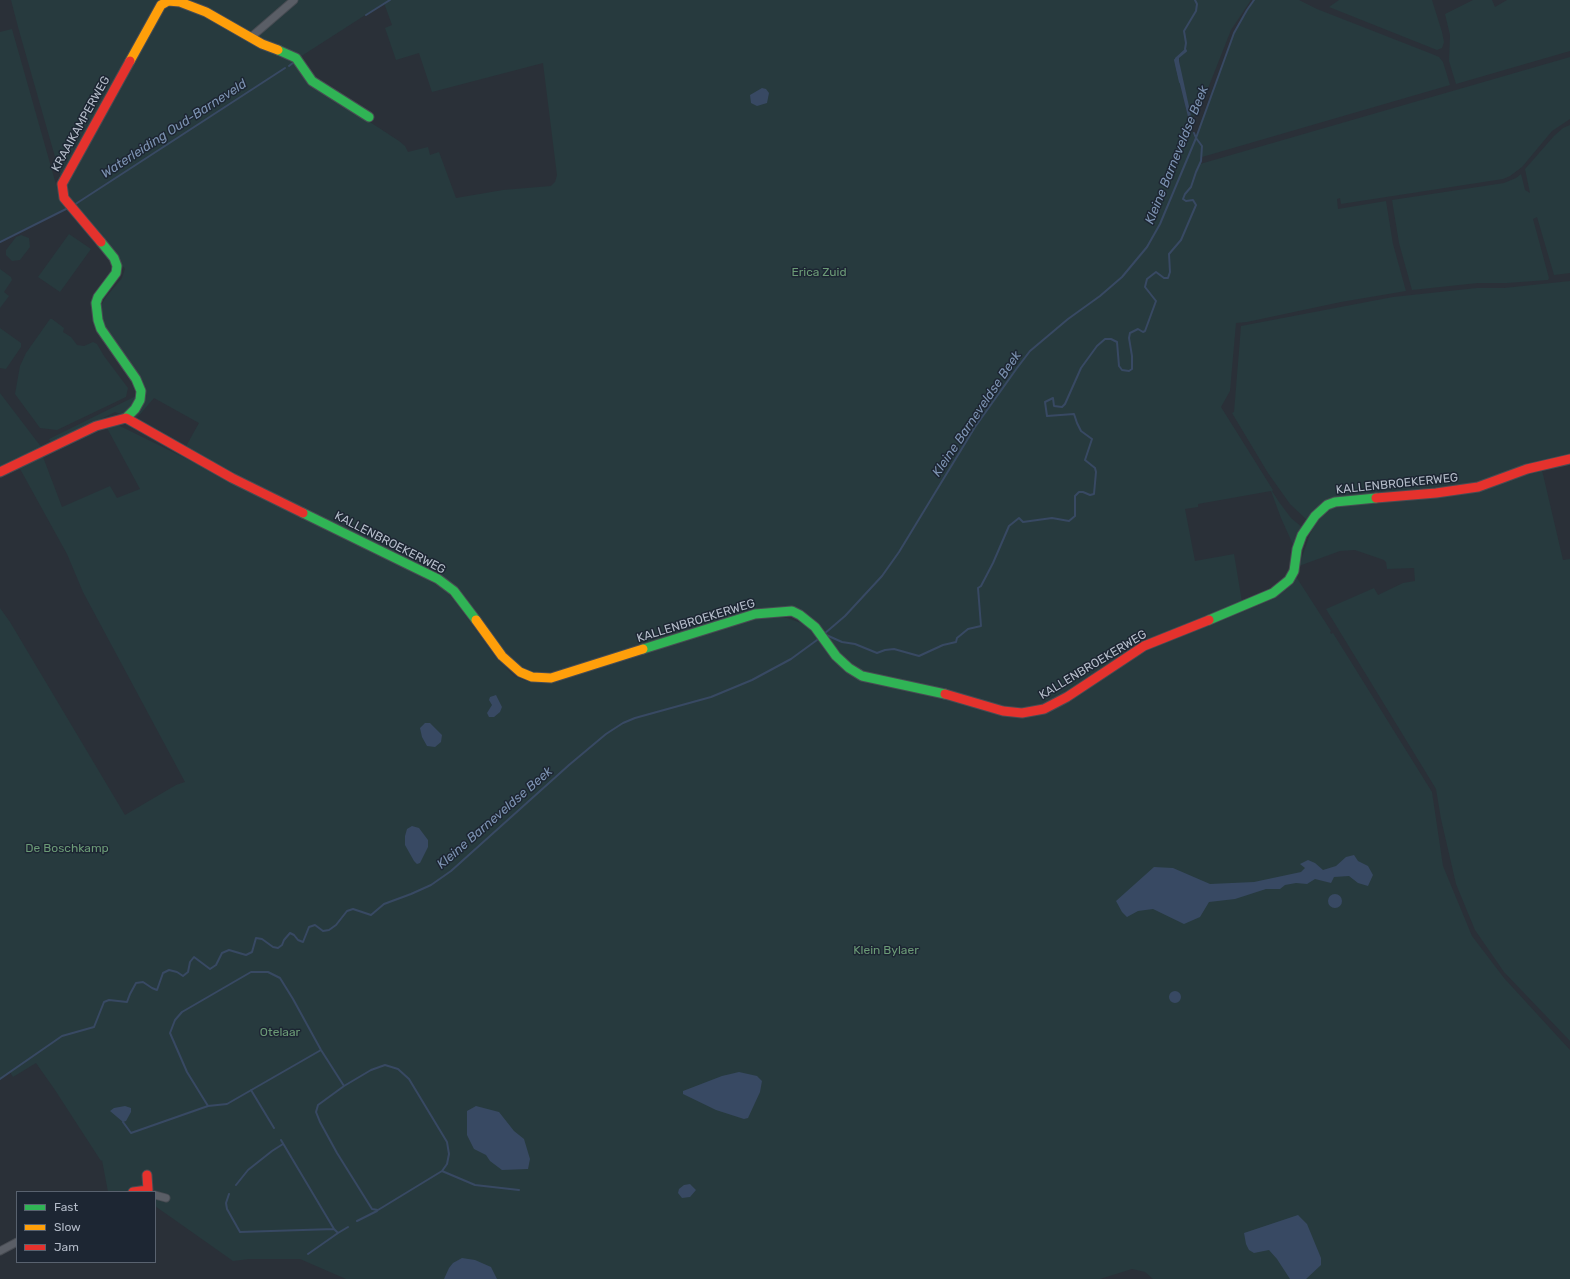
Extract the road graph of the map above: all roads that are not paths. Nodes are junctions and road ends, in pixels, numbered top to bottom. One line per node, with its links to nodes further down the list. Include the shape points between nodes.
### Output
1 (294, 0): 2 (street)
2 (250, 38): 3 (street, KRAAIKAMPERWEG, via 296,58 312,81); 4 (street, KRAAIKAMPERWEG, via 206,12 180,2 168,1 161,5 62,184 64,198 114,258 117,266 116,273 96,303 101,329 136,379 141,391 140,400)
3 (369, 117)
4 (126, 418): 5 (street, KALLENBROEKERWEG, via 232,478 438,578 454,591 502,656 520,672 532,677 550,678 755,614 792,612 815,626 836,656 862,676 938,692 1003,711 1022,713 1044,709 1067,697 1144,646 1273,593 1289,580 1294,571 1302,535 1315,516 1327,505 1335,502 1478,487 1527,469); 6 (street, via 96,426)
5 (1570, 459)
6 (0, 472)
7 (147, 1175): 8 (street)
8 (151, 1191)
9 (156, 1194): 10 (street)
10 (166, 1198)
11 (16, 1243): 12 (street)
12 (0, 1251)

